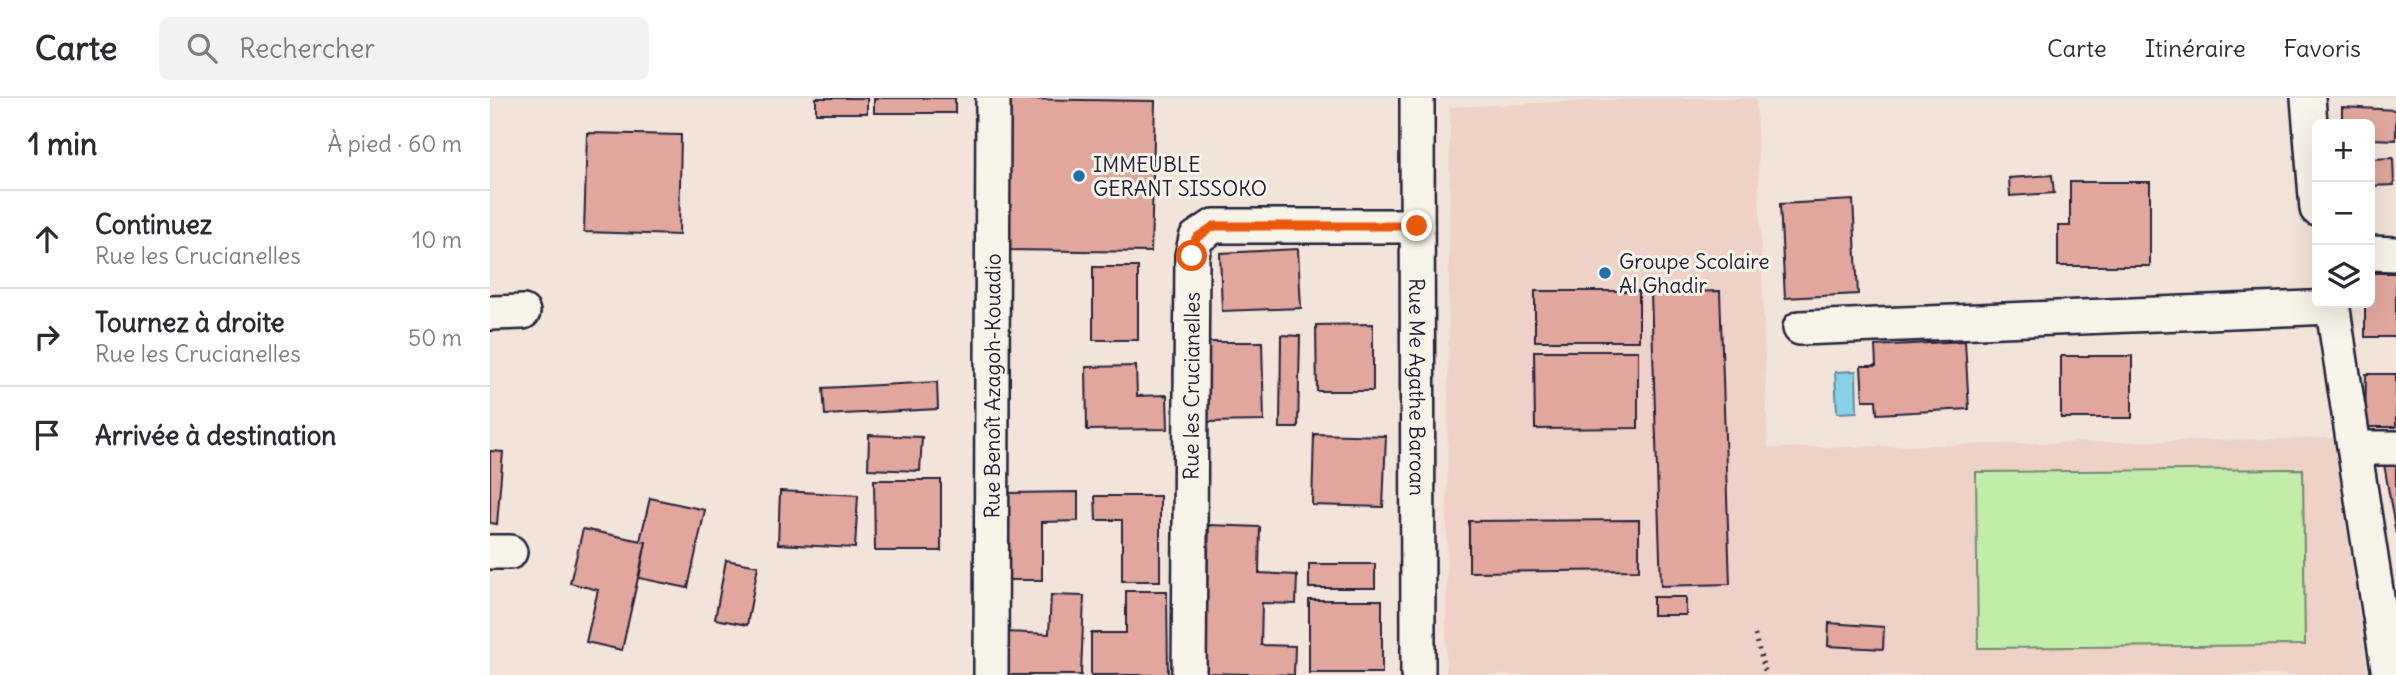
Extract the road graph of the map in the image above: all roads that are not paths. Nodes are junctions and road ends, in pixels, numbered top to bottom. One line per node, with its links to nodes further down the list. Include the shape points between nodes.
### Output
1 (993, 98): 14 (street, Rue Benoît Azagoh-Kouadio)
2 (1417, 98): 5 (street, Rue Me Agathe Baroan)
3 (2308, 98): 4 (street)
4 (2315, 182)
5 (1417, 226): 15 (street, Rue les Crucianelles, via 1214,226 1196,238 1192,256); 16 (street, Rue Me Agathe Baroan)
6 (2375, 253): 7 (street)
7 (2396, 254)
8 (2312, 306): 12 (street)
9 (2333, 308): 13 (street)
10 (523, 312): 11 (street)
11 (490, 313)
12 (1800, 328)
13 (2376, 448): 17 (street)
14 (991, 675)
15 (1189, 675)
16 (1418, 675)
17 (2389, 675)

